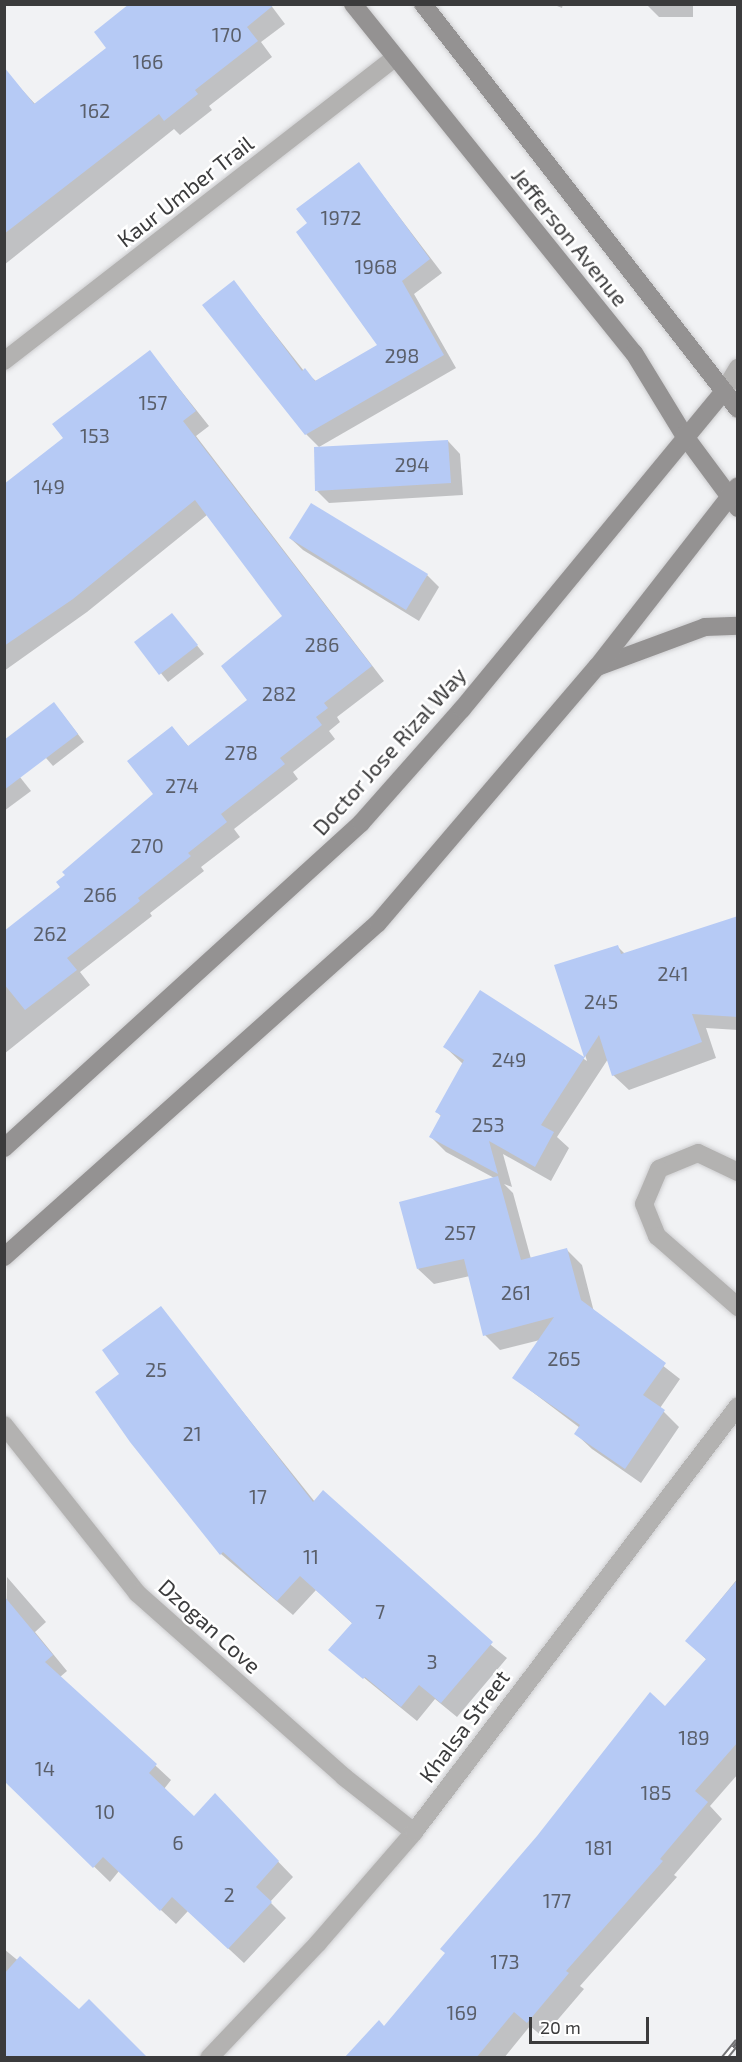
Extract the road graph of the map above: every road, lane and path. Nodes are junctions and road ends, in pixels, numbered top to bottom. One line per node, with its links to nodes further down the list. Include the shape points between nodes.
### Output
1 (353, 4): 3 (street, Jefferson Avenue)
2 (423, 4): 6 (street, Jefferson Avenue)
3 (394, 58): 4 (street, Kaur Umber Trail); 8 (street, Jefferson Avenue, via 633,353)
4 (4, 361)
5 (738, 368): 6 (street, Doctor Jose Rizal Way)
6 (724, 391): 7 (street, Jefferson Avenue); 8 (street, Doctor Jose Rizal Way)
7 (738, 409)
8 (684, 435): 9 (street, Jefferson Avenue); 12 (street, Doctor Jose Rizal Way, via 462,709 361,823)
9 (735, 497): 11 (street)
10 (738, 626): 11 (street, via 705,627)
11 (597, 667): 14 (street, via 378,923)
12 (4, 1148)
13 (738, 1172): 15 (street, via 698,1153 659,1169 644,1204 657,1236)
14 (4, 1257)
15 (738, 1307)
16 (738, 1406): 18 (street, Khalsa Street)
17 (4, 1425): 18 (street, Dzogan Cove, via 138,1593 327,1762)
18 (414, 1832): 19 (street, Khalsa Street, via 318,1943)
19 (209, 2058)

